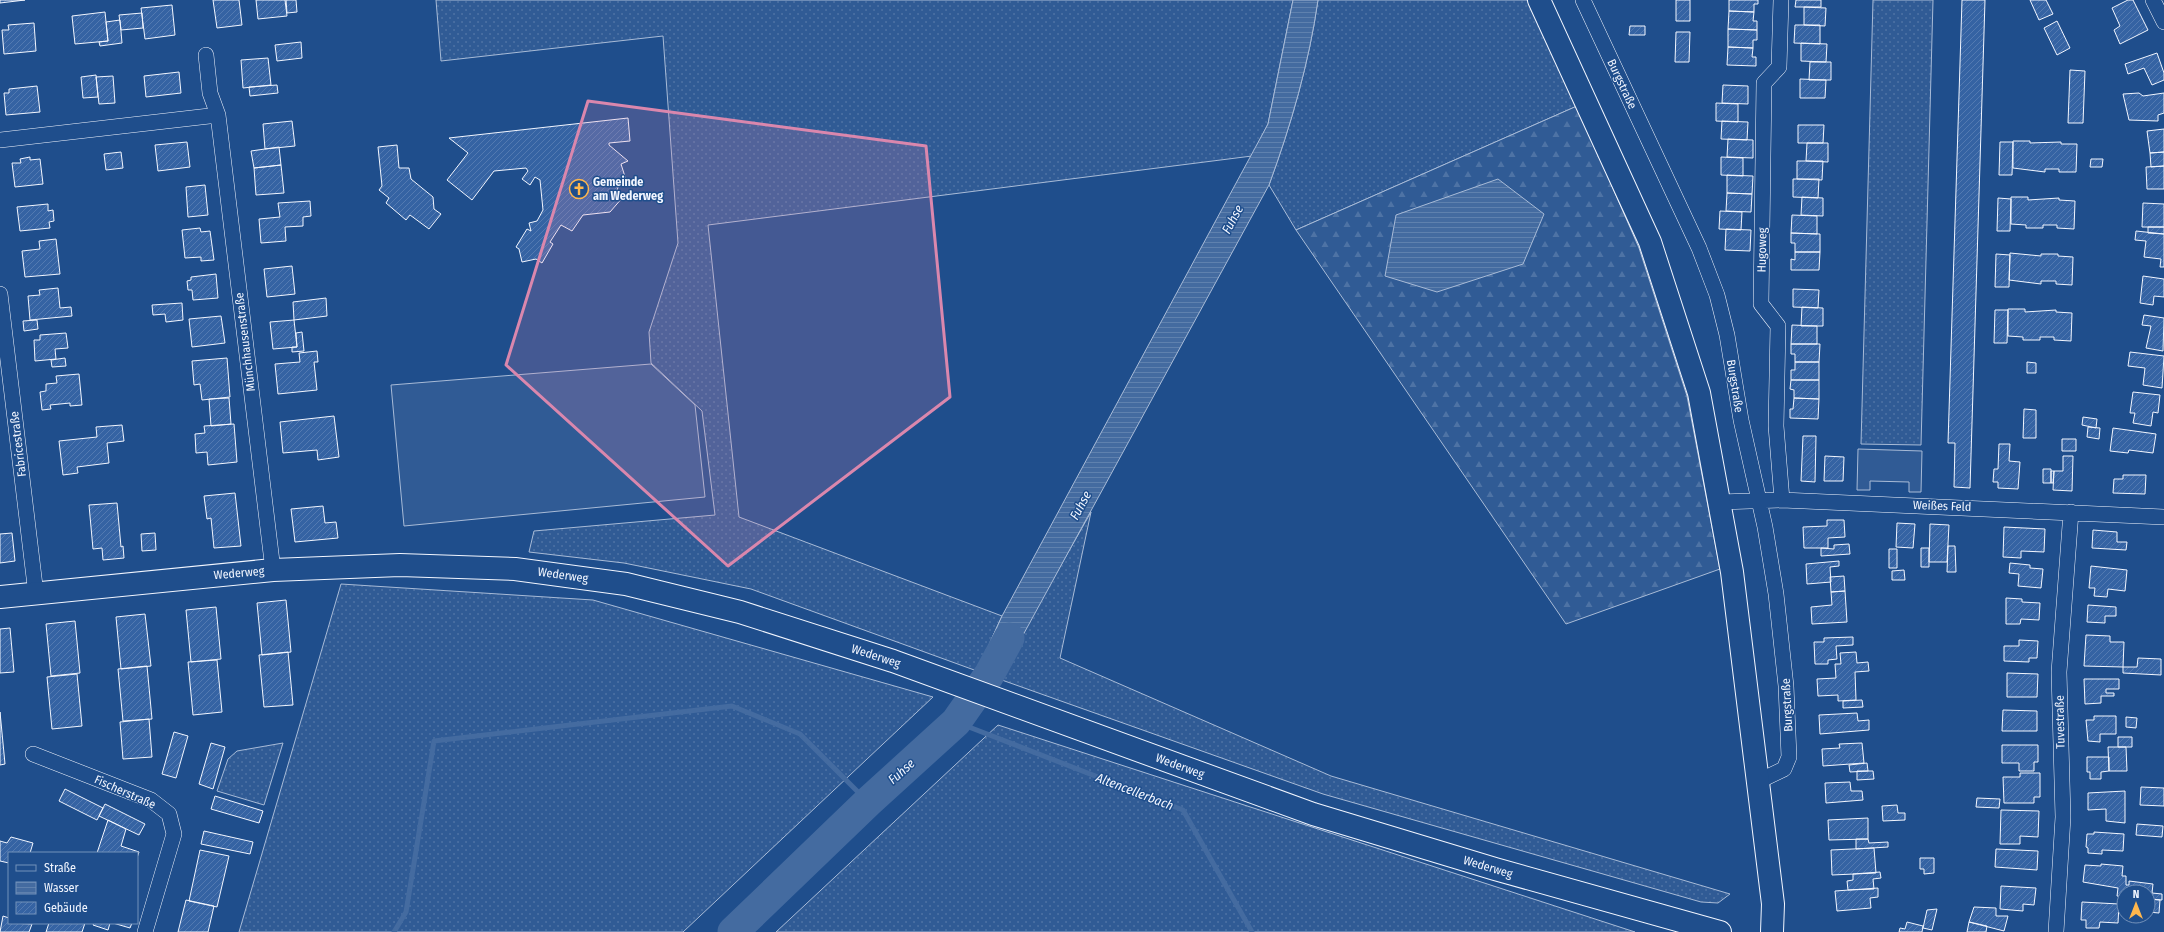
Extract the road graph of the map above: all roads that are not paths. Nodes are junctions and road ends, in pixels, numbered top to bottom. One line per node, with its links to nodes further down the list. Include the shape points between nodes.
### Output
1 (1539, 0): 12 (main road, via 1650,242 1699,393)
2 (1583, 0): 11 (street, Burgstraße, via 1699,248 1717,295)
3 (1781, 0): 10 (street, Hugoweg, via 1779,67 1764,83 1761,304 1778,326 1776,426)
4 (2153, 0): 5 (street)
5 (2164, 22)
6 (206, 55): 7 (street, Münchhausenstraße, via 210,93)
7 (218, 114): 8 (street); 15 (street, Münchhausenstraße)
8 (0, 140)
9 (0, 294): 16 (street, Fabricestraße)
10 (1782, 500): 11 (street, Weißes Feld); 13 (street, Weißes Feld)
11 (1759, 501): 12 (street, Weißes Feld); 19 (street, Burgstraße, via 1776,594 1786,686 1789,757 1784,769)
12 (1720, 502): 19 (main road, via 1732,572)
13 (2071, 512): 14 (street, Weißes Feld); 23 (street, Tuvestraße, via 2059,672 2062,817)
14 (2164, 517)
15 (273, 570): 16 (main road, Wederweg); 21 (main road, Wederweg, via 440,565 515,569 626,584 740,612 893,661 1313,814)
16 (36, 594): 17 (main road, Wederweg)
17 (0, 597)
18 (33, 754): 20 (street, Fischerstraße, via 151,800 169,814 174,834)
19 (1758, 781): 22 (main road, via 1773,904)
20 (146, 932)
21 (1720, 932)
22 (1772, 932)
23 (2056, 932)

